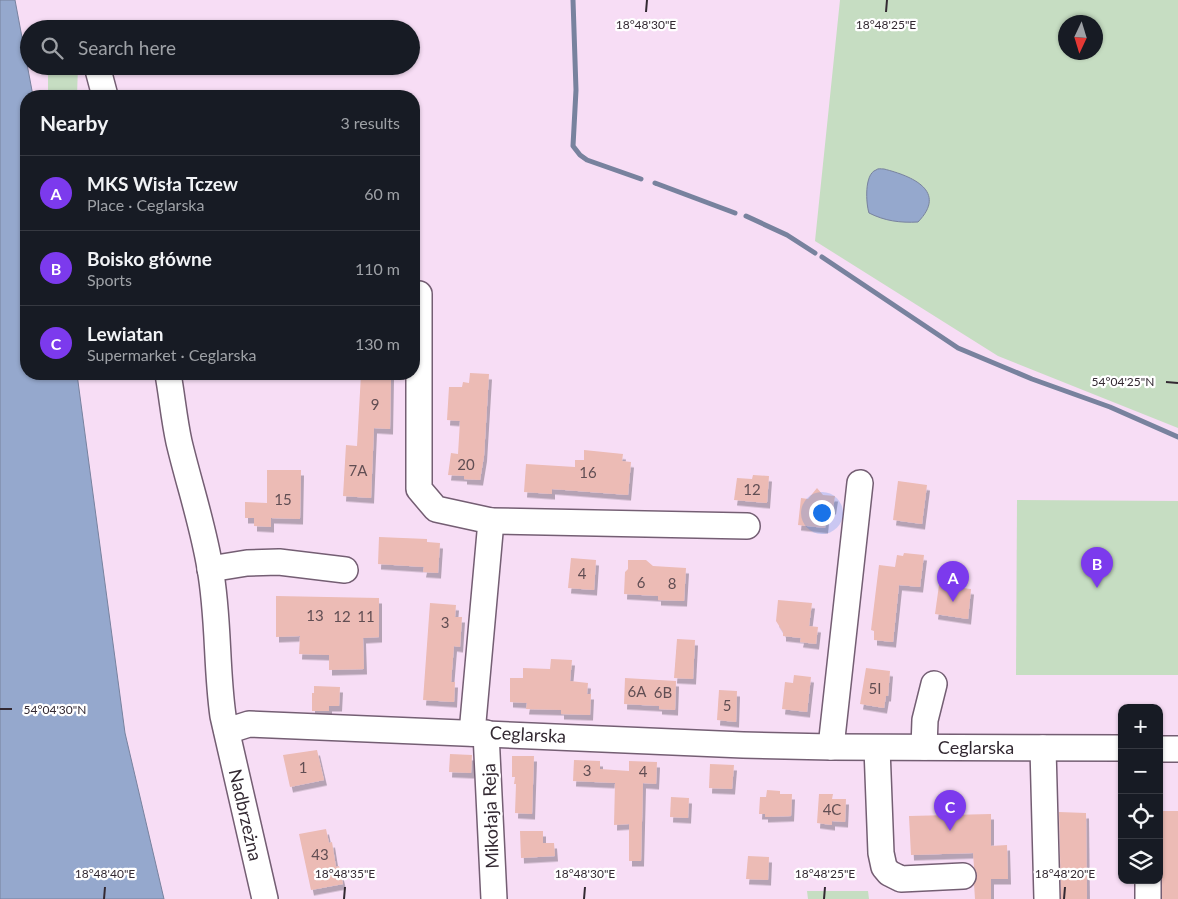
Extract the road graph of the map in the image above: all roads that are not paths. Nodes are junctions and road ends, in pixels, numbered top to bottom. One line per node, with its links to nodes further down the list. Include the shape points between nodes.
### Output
1 (100, 75): 2 (street)
2 (104, 90)
3 (169, 380): 8 (street, Nadbrzeżna, via 179,440)
4 (419, 380): 6 (street, via 419,489 436,509)
5 (860, 483): 13 (street)
6 (491, 521): 7 (street); 12 (street, Mikołaja Reja)
7 (747, 526)
8 (210, 569): 9 (street, via 279,562); 11 (street, Nadbrzeżna, via 220,695)
9 (345, 570)
10 (934, 684): 14 (street, via 925,720)
11 (227, 732): 12 (street, Ceglarska, via 249,724); 22 (street, Nadbrzeżna)
12 (479, 733): 13 (street, Ceglarska); 23 (street, Mikołaja Reja)
13 (831, 747): 15 (street, Ceglarska)
14 (924, 747): 15 (street, Ceglarska); 16 (street, Ceglarska)
15 (877, 748): 20 (street, via 884,867 901,878)
16 (1043, 748): 17 (street, Ceglarska); 24 (street)
17 (1118, 748)
18 (1163, 749): 19 (street)
19 (1178, 749)
20 (963, 876)
21 (1148, 884): 25 (street)
22 (265, 899)
23 (494, 899)
24 (1047, 899)
25 (1148, 899)

